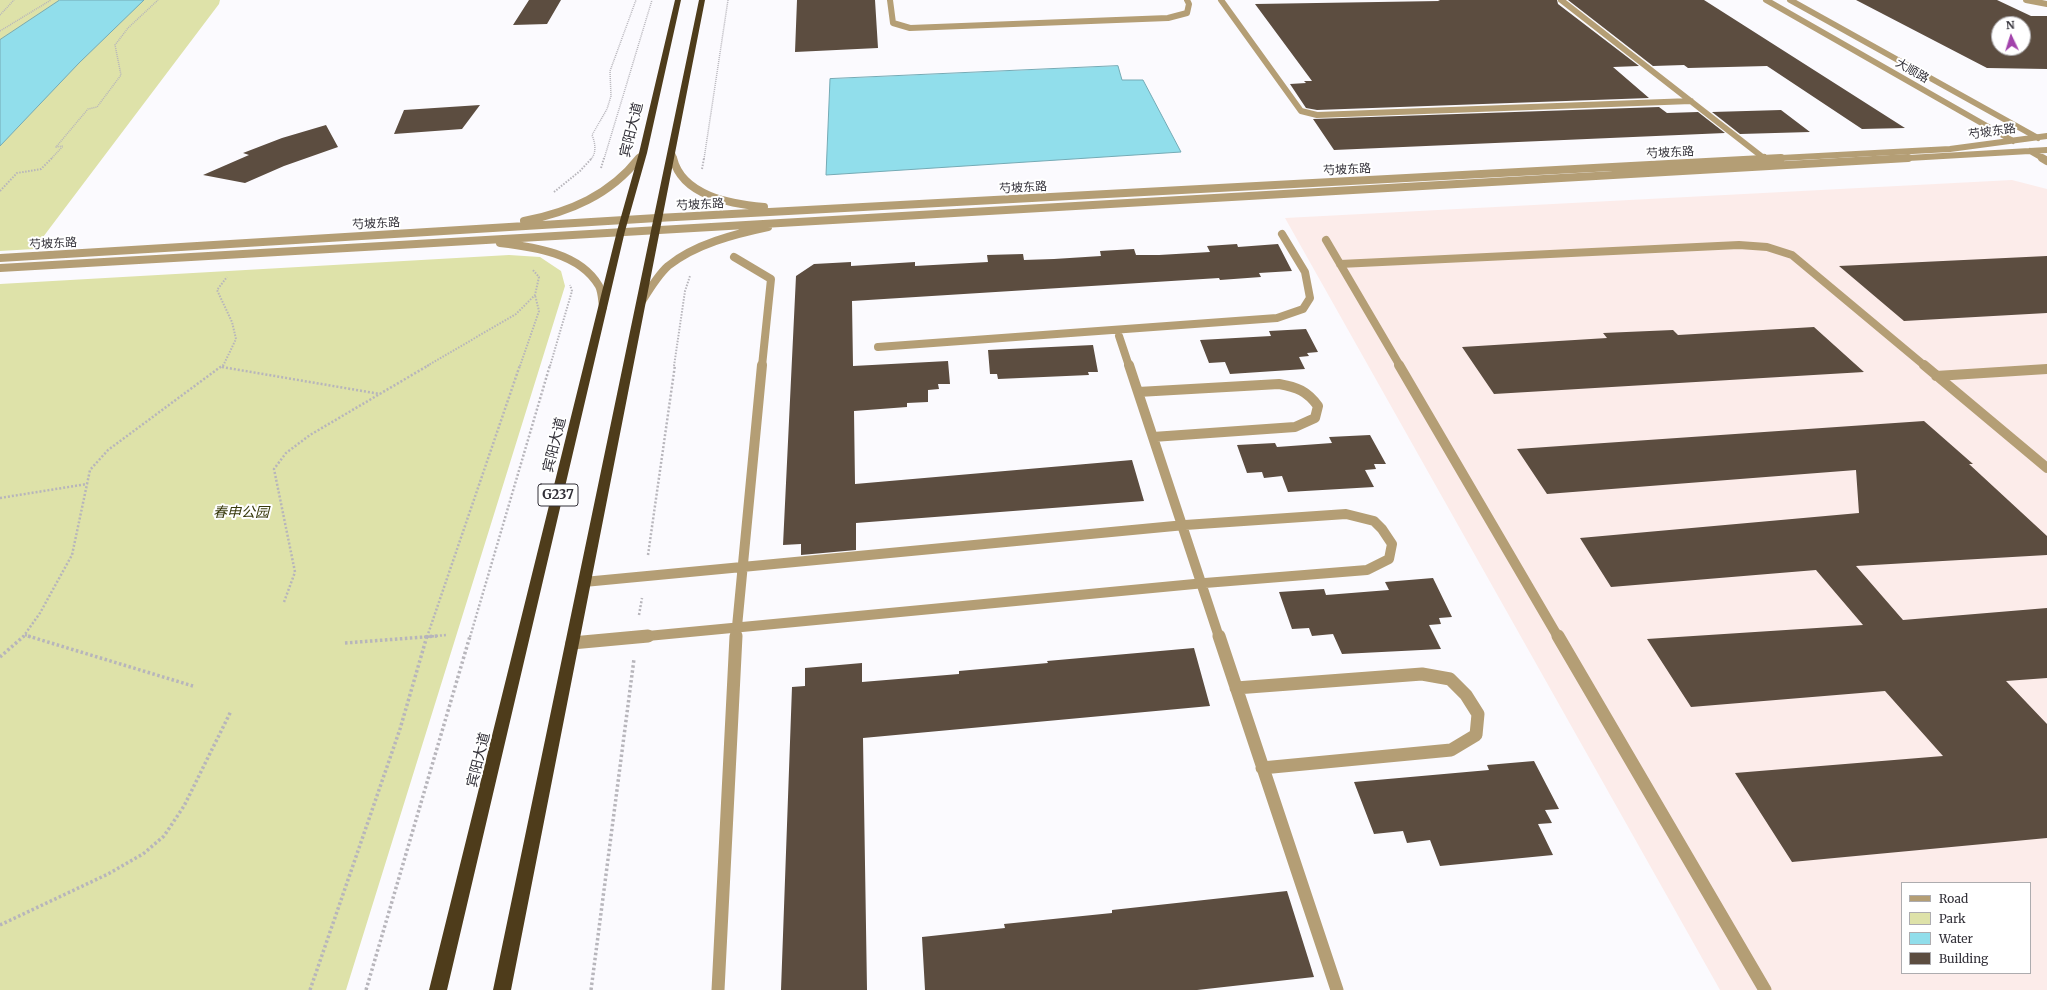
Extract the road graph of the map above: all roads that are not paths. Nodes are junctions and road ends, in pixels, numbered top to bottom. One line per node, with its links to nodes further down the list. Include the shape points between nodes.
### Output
1 (678, 0): 18 (highway, 宾阳大道 / G237)
2 (702, 0): 19 (highway)
3 (890, 0): 4 (street, via 893,23 910,28 1168,18 1187,13)
4 (1187, 0)
5 (1221, 0): 11 (street, via 1301,111 1317,115)
6 (1561, 0): 11 (street)
7 (1766, 0): 14 (street, 大顺路)
8 (1790, 0): 13 (street, 大顺路)
9 (2026, 0): 10 (street)
10 (2047, 4)
11 (1691, 101): 20 (street)
12 (2047, 136): 13 (street, 芍坡东路)
13 (2037, 137): 14 (street, 芍坡东路); 15 (street, 大顺路)
14 (2011, 140): 17 (street, 大顺路); 20 (street, 芍坡东路, via 1950,149)
15 (2047, 143)
16 (2047, 150): 17 (street, 芍坡东路)
17 (2030, 152): 21 (street, 大顺路); 23 (street, 芍坡东路)
18 (643, 153): 25 (highway, 宾阳大道 / G237); 26 (street, via 614,185 590,200 533,220)
19 (672, 153): 22 (street, via 676,168 687,182 706,194 753,207); 24 (highway)
20 (1765, 159): 22 (street, 芍坡东路)
21 (2047, 161)
22 (803, 210): 24 (street, 芍坡东路)
23 (803, 221): 24 (street, 芍坡东路); 34 (street, via 763,228 693,251 668,266)
24 (656, 224): 25 (street, 芍坡东路); 25 (street, 芍坡东路); 34 (highway)
25 (622, 225): 26 (street, 芍坡东路); 28 (street, 芍坡东路); 35 (highway, 宾阳大道 / G237)
26 (475, 229): 31 (street, 芍坡东路)
27 (1282, 234): 37 (street, via 1305,272 1310,298 1303,310 1277,318)
28 (468, 240): 33 (street, 芍坡东路); 35 (street, via 513,244 551,253 573,262 590,273 600,287)
29 (1326, 240): 32 (street)
30 (734, 257): 43 (street, via 771,279)
31 (0, 258)
32 (1340, 264): 39 (street, via 1739,245 1767,247 1792,255); 53 (street)
33 (0, 268)
34 (641, 303): 44 (highway)
35 (603, 308): 49 (highway, 宾阳大道 / G237)
36 (1119, 336): 40 (street)
37 (878, 347)
38 (2047, 369): 39 (street)
39 (1936, 376): 42 (street)
40 (1138, 392): 41 (street); 41 (street, via 1279,384 1300,387 1318,406 1315,418 1295,427)
41 (1153, 437): 52 (street)
42 (2047, 468)
43 (741, 567): 44 (street); 45 (street); 45 (street, via 1177,525 1346,514 1370,517 1383,529 1392,544 1390,559 1367,570)
44 (584, 582): 46 (highway)
45 (736, 628): 46 (street); 51 (street)
46 (572, 643): 50 (highway)
47 (1236, 688): 48 (street, via 1422,674 1450,679 1466,695 1478,714 1476,735 1451,750)
48 (1262, 768)
49 (438, 990)
50 (502, 990)
51 (718, 990)
52 (1337, 990)
53 (1765, 990)

